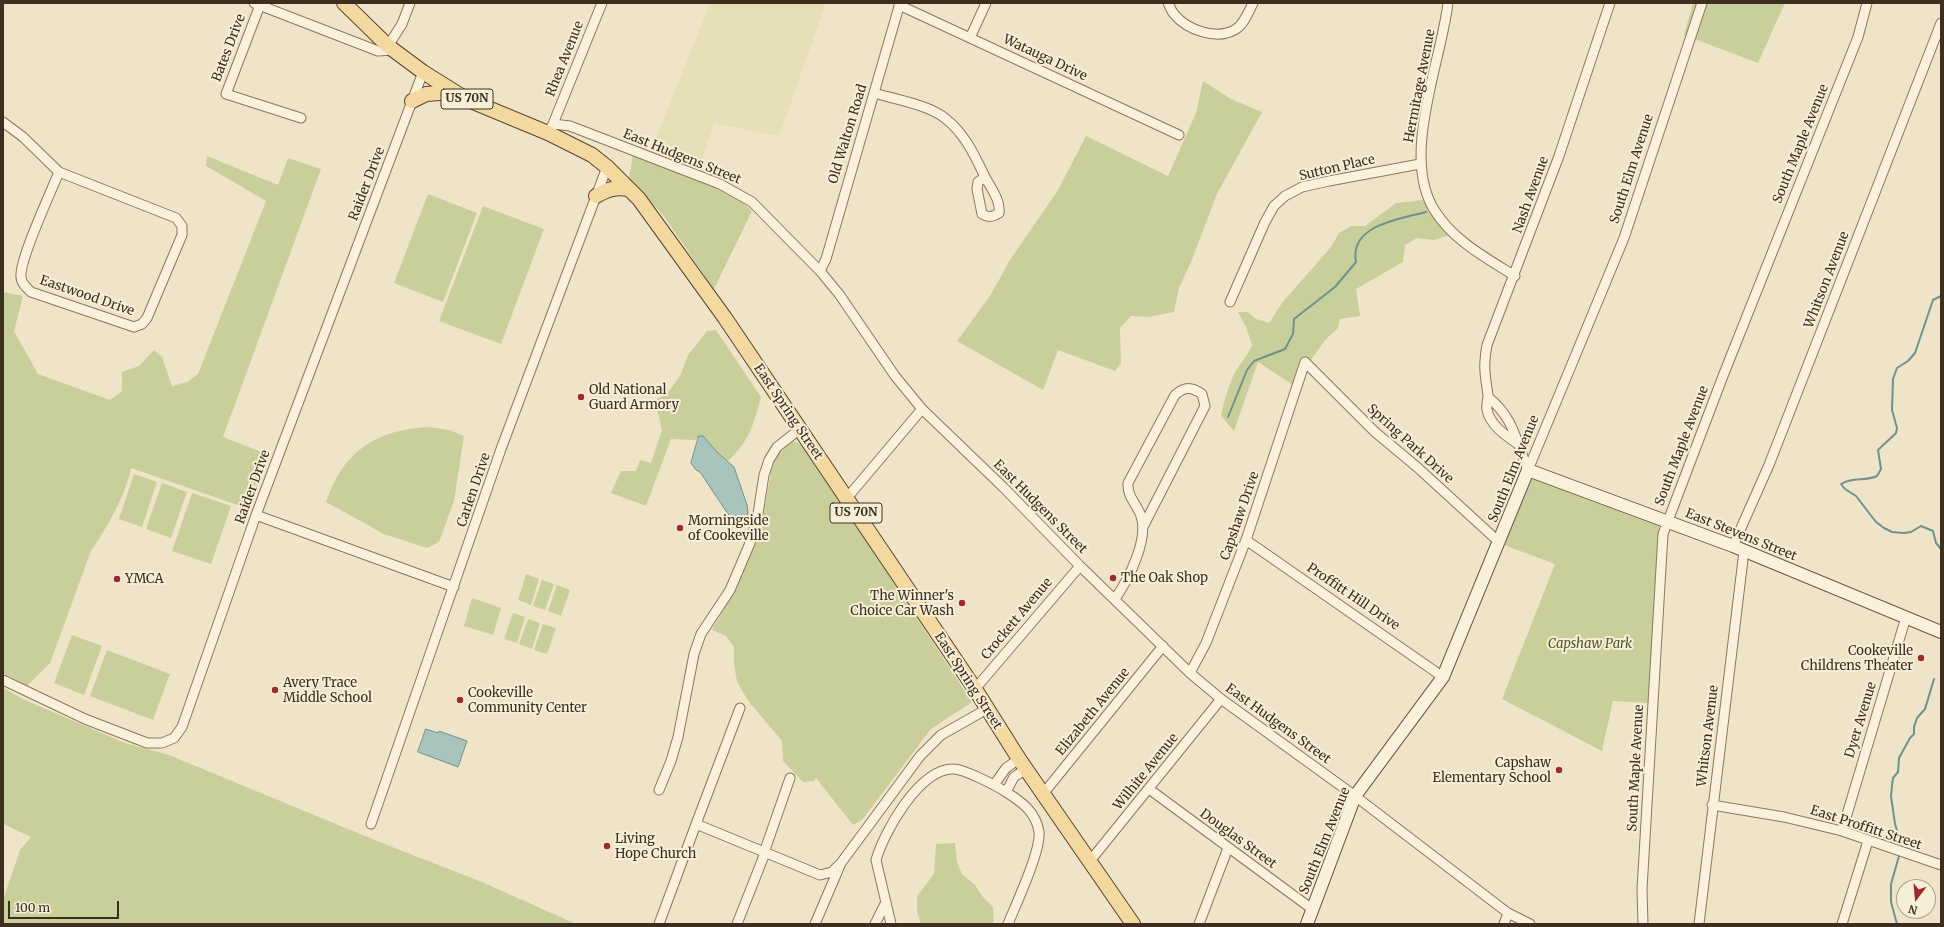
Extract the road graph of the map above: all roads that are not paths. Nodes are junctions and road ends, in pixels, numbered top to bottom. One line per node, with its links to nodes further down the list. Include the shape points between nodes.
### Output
1 (344, 3): 15 (main road, East Spring Street / US 70N)
2 (410, 3): 15 (street)
3 (602, 3): 22 (street, Rhea Avenue)
4 (986, 3): 14 (street)
5 (1168, 3): 6 (street, via 1174,14 1185,23 1211,34 1237,29)
6 (1253, 3)
7 (1448, 3): 24 (street, Hermitage Avenue, via 1428,97)
8 (1610, 3): 31 (street, Nash Avenue, via 1559,156)
9 (1702, 3): 38 (street, South Elm Avenue, via 1624,238)
10 (1867, 3): 41 (street, South Maple Avenue, via 1858,37)
11 (257, 4): 15 (street, via 378,51); 20 (street, Bates Drive, via 226,94)
12 (899, 4): 14 (street, Watauga Drive); 18 (street, Old Walton Road)
13 (1941, 23): 45 (street, Whitson Avenue, via 1768,465)
14 (970, 38): 23 (street, Watauga Drive)
15 (391, 48): 16 (main road, East Spring Street / US 70N)
16 (423, 72): 17 (main road, East Spring Street / US 70N); 19 (street, Raider Drive)
17 (454, 92): 19 (main road, via 426,94); 22 (main road, East Spring Street / US 70N, via 493,111)
18 (874, 93): 27 (street, via 926,109 945,118 959,131); 30 (street, Old Walton Road, via 826,259)
19 (412, 101): 40 (street, Raider Drive)
20 (301, 118)
21 (3, 122): 26 (street, Eastwood Drive, via 23,137)
22 (550, 129): 25 (main road, East Spring Street / US 70N); 30 (street, East Hudgens Street, via 570,126 720,184 752,202)
23 (1179, 135)
24 (1420, 164): 31 (street, Hermitage Avenue, via 1424,191 1435,211 1451,231 1479,254); 32 (street, Sutton Place, via 1329,180 1302,187 1285,196 1274,206 1265,222)
25 (607, 167): 28 (main road, East Spring Street / US 70N); 29 (street, Carlen Drive)
26 (59, 172): 26 (street, Eastwood Drive, via 23,261 21,278 25,286 31,292 134,327 142,324 147,318 182,236 182,226 176,218)
27 (985, 177)
28 (629, 189): 29 (main road, via 609,188); 36 (main road, East Spring Street / US 70N, via 639,199 725,318)
29 (596, 196): 47 (street, Carlen Drive, via 507,435)
30 (820, 271): 35 (street, East Hudgens Street, via 895,376)
31 (1515, 276): 34 (street, Nash Avenue, via 1487,346 1483,364)
32 (1230, 302)
33 (1305, 362): 43 (street, Capshaw Drive); 44 (street, Spring Park Drive, via 1375,432)
34 (1488, 397): 37 (street, via 1498,405 1512,425); 37 (street, Nash Avenue, via 1487,410 1493,421 1504,435)
35 (922, 409): 39 (street); 46 (street, East Hudgens Street)
36 (800, 429): 39 (main road, East Spring Street / US 70N); 63 (street, via 776,447 769,460 764,475 758,520 750,543 730,590 701,634 694,654 678,738)
37 (1518, 444): 38 (street)
38 (1528, 470): 41 (street, East Stevens Street); 44 (street, South Elm Avenue)
39 (847, 498): 55 (main road, East Spring Street / US 70N)
40 (256, 515): 47 (street); 54 (street, Raider Drive, via 188,713 174,738 162,743 147,743 85,719)
41 (1667, 520): 45 (street, East Stevens Street); 91 (street, South Maple Avenue, via 1663,534 1652,702 1642,889)
42 (1143, 527): 42 (street, via 1138,508 1129,495 1128,483 1175,395 1182,389 1196,390 1202,394 1205,406); 48 (street, via 1132,570)
43 (1246, 540): 52 (street, Capshaw Drive, via 1206,643); 53 (street, Proffitt Hill Drive)
44 (1499, 542): 53 (street, South Elm Avenue)
45 (1739, 549): 49 (street, East Stevens Street); 67 (street, Whitson Avenue)
46 (1080, 566): 48 (street, East Hudgens Street); 55 (street, Crockett Avenue)
47 (454, 587): 68 (street, Carlen Drive)
48 (1115, 600): 51 (street, East Hudgens Street)
49 (1906, 617): 50 (street, East Stevens Street); 70 (street, Dyer Avenue)
50 (1941, 632)
51 (1163, 646): 52 (street, East Hudgens Street); 65 (street, Elizabeth Avenue)
52 (1190, 674): 56 (street, East Hudgens Street)
53 (1443, 677): 66 (street, South Elm Avenue)
54 (3, 680)
55 (975, 689): 58 (main road, East Spring Street / US 70N)
56 (1221, 699): 62 (street, Wilhite Avenue); 66 (street, East Hudgens Street)
57 (740, 708): 69 (street)
58 (987, 708): 59 (main road, East Spring Street / US 70N); 75 (street, via 935,740)
59 (1023, 764): 61 (street, via 1006,768); 64 (street); 65 (main road, East Spring Street / US 70N)
60 (790, 778): 73 (street)
61 (994, 785): 64 (street); 77 (street, via 952,769 931,775 915,789 883,840 876,860)
62 (1149, 789): 72 (street, Douglas Street); 74 (street, Wilhite Avenue)
63 (659, 790)
64 (1006, 792): 85 (street, via 1032,812 1039,834 1035,855)
65 (1044, 794): 74 (main road, East Spring Street / US 70N)
66 (1355, 796): 78 (street, South Elm Avenue); 79 (street, East Hudgens Street)
67 (1712, 805): 70 (street, East Proffitt Street, via 1784,817); 92 (street, Whitson Avenue)
68 (371, 824)
69 (696, 824): 73 (street); 80 (street)
70 (1842, 831): 71 (street, East Proffitt Street)
71 (1868, 841): 76 (street, East Proffitt Street); 93 (street)
72 (1228, 848): 78 (street, Douglas Street); 87 (street)
73 (765, 853): 75 (street, via 820,875 832,872); 81 (street)
74 (1090, 861): 86 (main road, East Spring Street / US 70N)
75 (841, 863): 82 (street)
76 (1941, 866)
77 (886, 902): 83 (street); 84 (street)
78 (1312, 909): 88 (street, South Elm Avenue)
79 (1508, 913): 89 (street); 90 (street, East Hudgens Street)
80 (659, 924)
81 (737, 924)
82 (815, 924)
83 (875, 924)
84 (891, 924)
85 (1008, 924)
86 (1133, 924)
87 (1199, 924)
88 (1307, 924)
89 (1504, 924)
90 (1530, 924)
91 (1643, 924)
92 (1699, 924)
93 (1842, 924)

